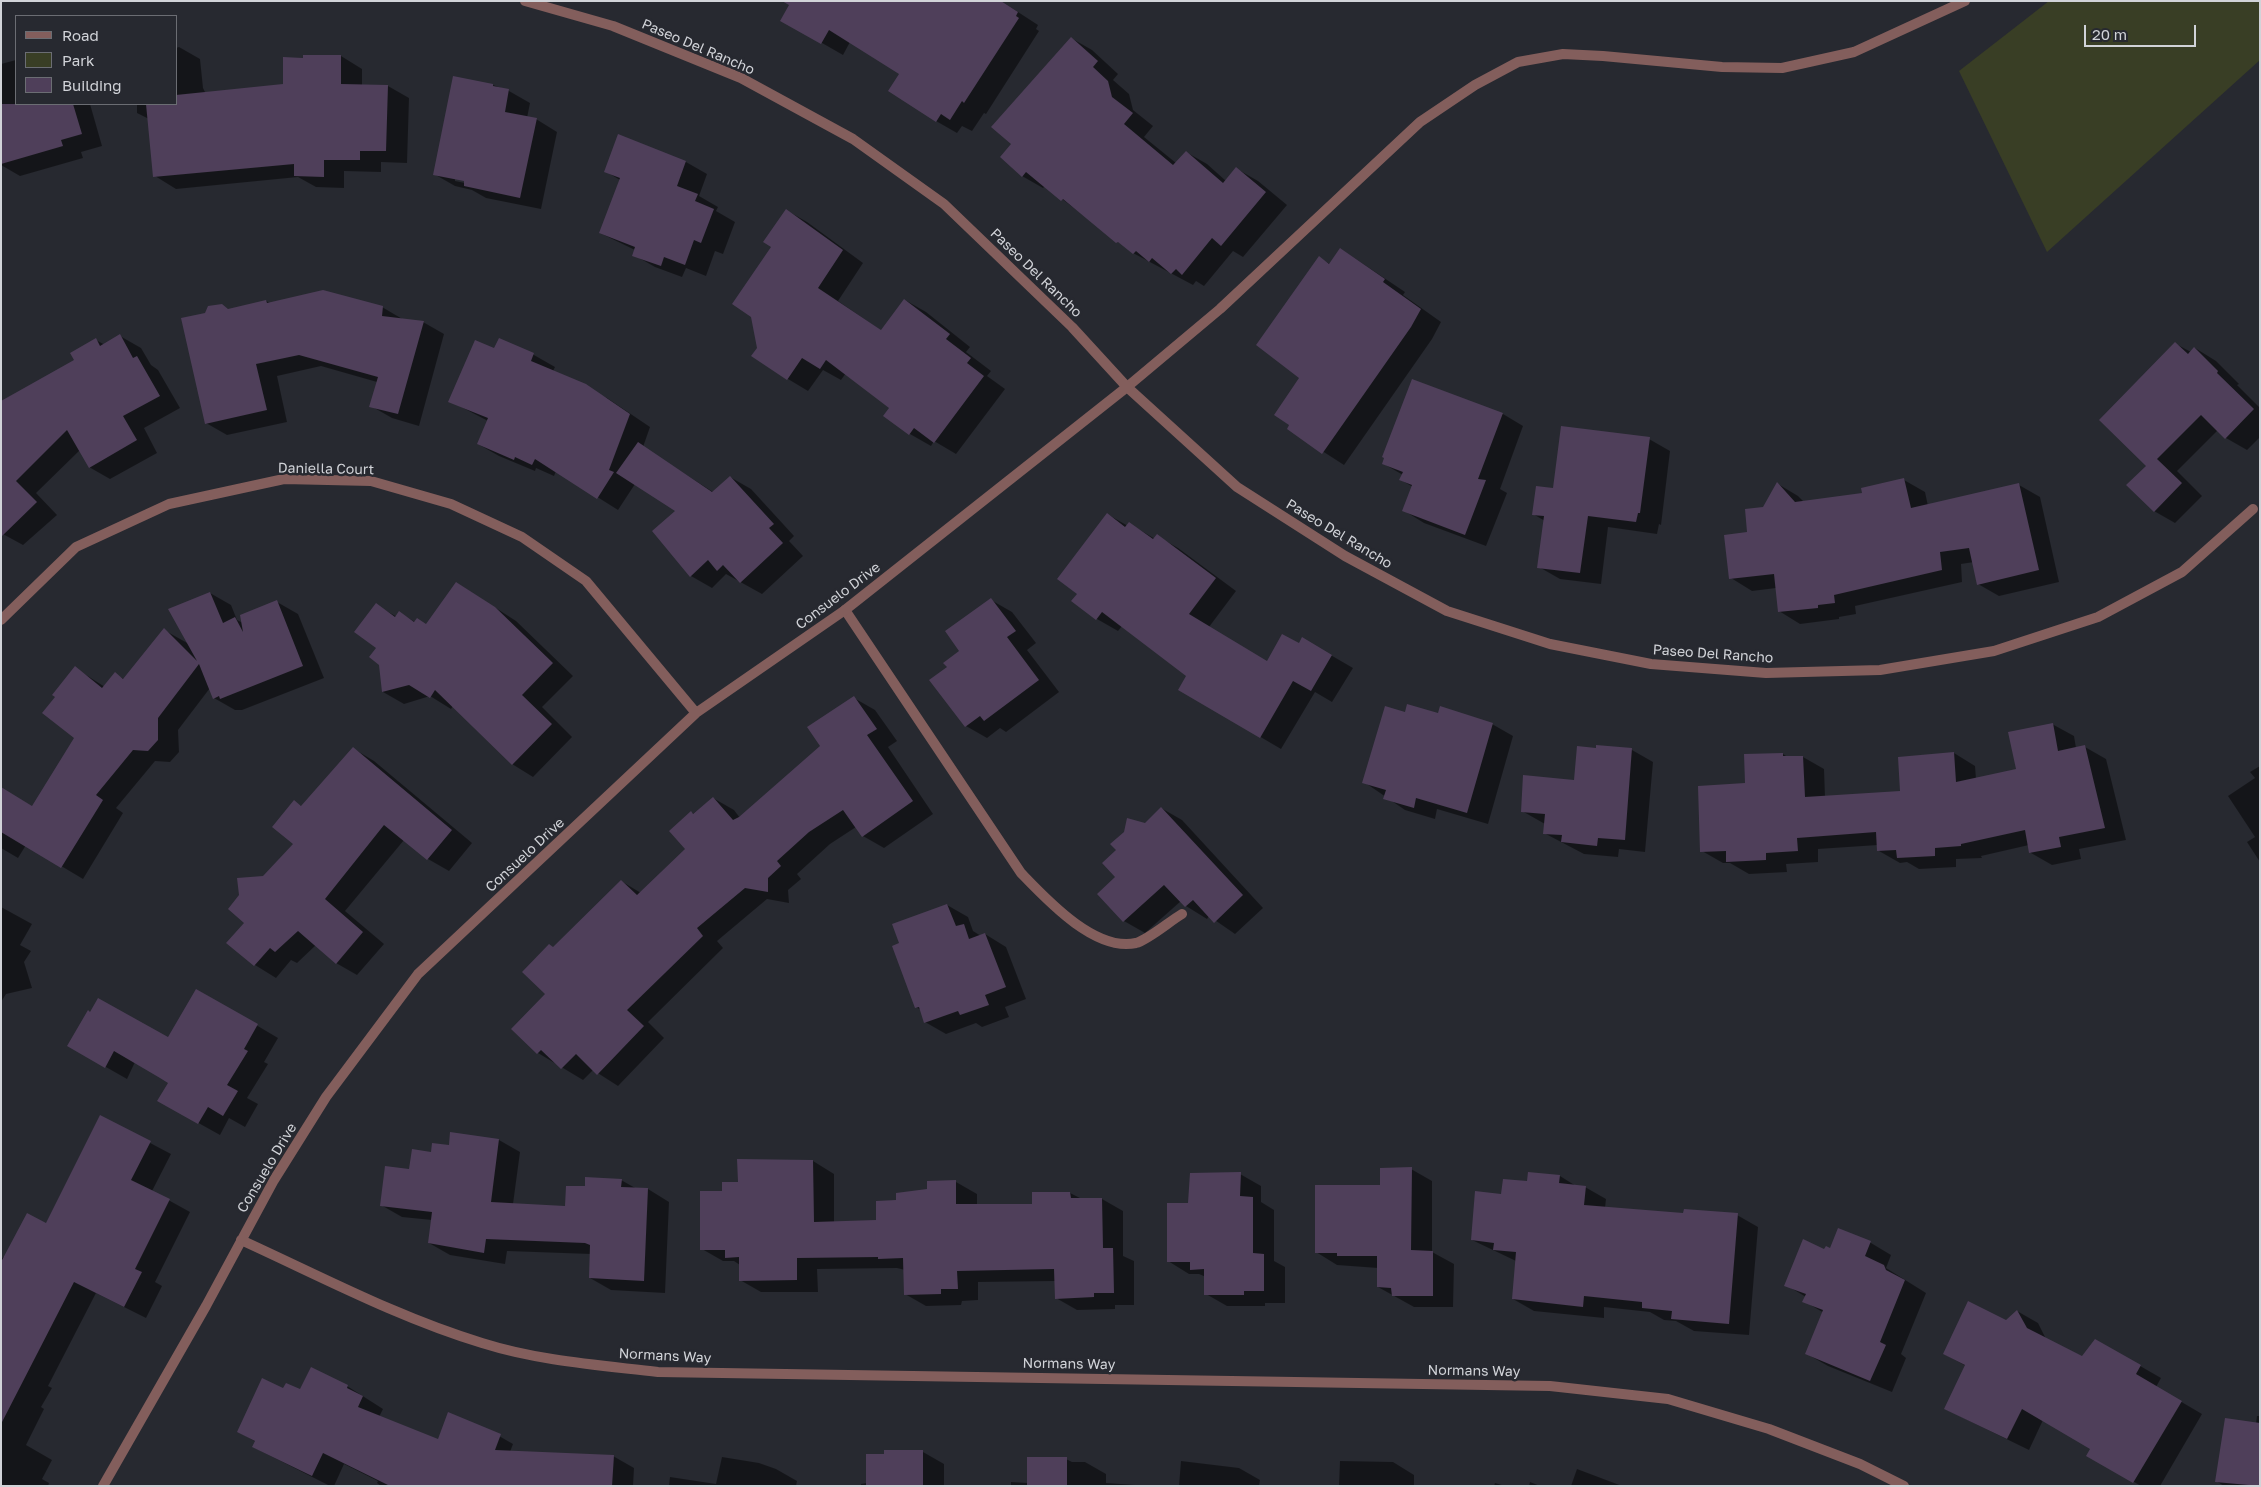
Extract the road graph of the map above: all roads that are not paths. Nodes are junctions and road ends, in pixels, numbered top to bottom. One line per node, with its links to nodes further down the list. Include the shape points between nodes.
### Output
1 (525, 1): 3 (street, Paseo Del Rancho, via 613,26 741,78 853,140 944,204 1072,327)
2 (1965, 1): 3 (street, Consuelo Drive, via 1854,52 1782,68 1722,67 1563,54 1518,62 1475,85 1420,122 1220,309)
3 (1127, 387): 4 (street, Paseo Del Rancho, via 1238,488 1345,556 1447,611 1550,644 1651,664 1766,673 1880,670 1994,652 2098,617 2182,572); 5 (street, Consuelo Drive)
4 (2253, 509)
5 (845, 610): 7 (street, Consuelo Drive); 8 (street, via 1021,873 1049,902 1086,931 1116,944 1137,943)
6 (1, 620): 7 (street, Daniella Court, via 76,547 169,504 284,479 371,481 452,504 522,537 586,582)
7 (696, 714): 9 (street, Consuelo Drive, via 418,974 326,1098 274,1180)
8 (1182, 914)
9 (241, 1240): 10 (street, Consuelo Drive); 11 (street, Normans Way, via 401,1313 482,1343 558,1361 658,1372 1550,1386 1668,1399 1769,1429 1860,1464)
10 (103, 1486)
11 (1904, 1486)

